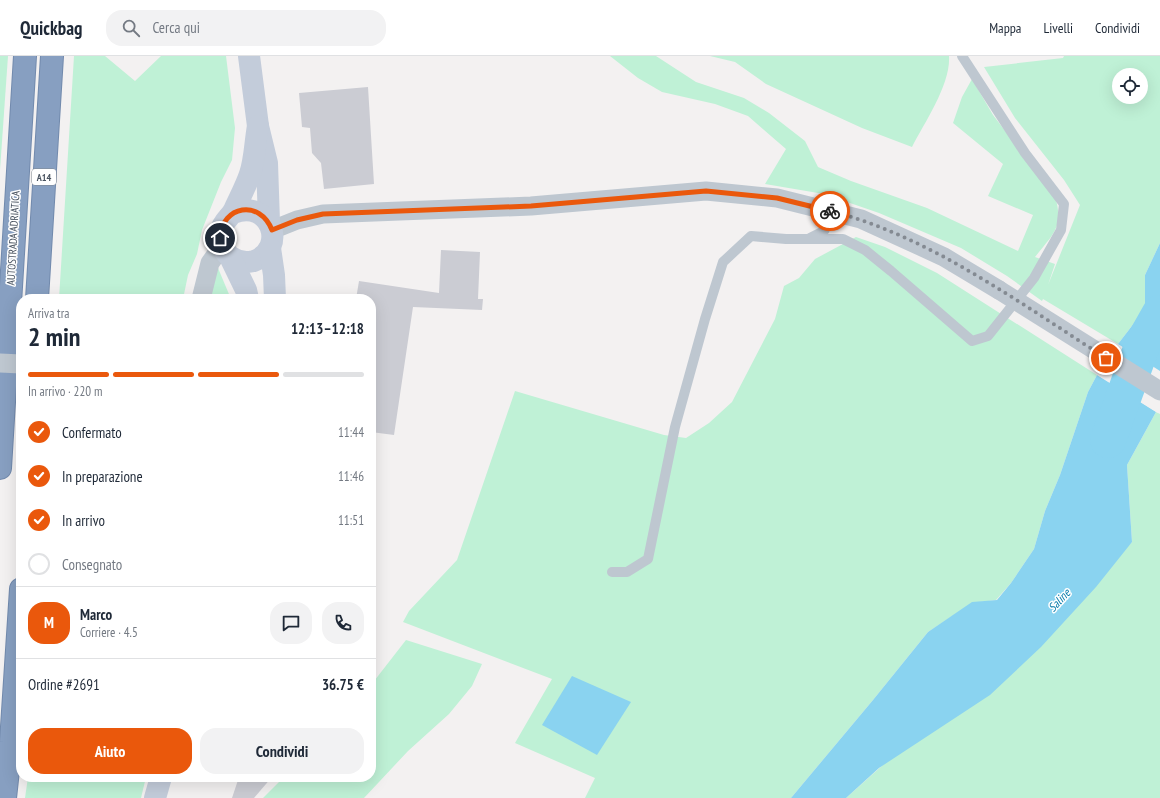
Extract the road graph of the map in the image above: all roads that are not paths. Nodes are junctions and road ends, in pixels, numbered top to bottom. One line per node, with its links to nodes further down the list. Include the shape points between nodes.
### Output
1 (25, 56): 18 (highway, AUTOSTRADA ADRIATICA / A14)
2 (52, 56): 11 (highway, A14)
3 (249, 56): 5 (main road)
4 (962, 56): 9 (lane, via 1025,152 1064,204 1061,230 1034,278 988,336 972,341 865,250 843,239)
5 (258, 126): 7 (main road, via 250,174); 8 (main road, via 267,163)
6 (833, 212): 8 (street, via 777,198 706,191 531,206 323,214 297,220); 9 (lane, via 824,231); 17 (street, bridge, via 861,219 944,256)
7 (233, 213): 8 (main road, via 241,210 257,212); 10 (main road, via 223,224 221,231)
8 (270, 234): 10 (main road, via 259,259 252,262 244,262); 14 (main road)
9 (808, 239): 19 (lane, via 751,236 723,262 675,427 648,559 627,572)
10 (226, 251): 12 (street, via 210,263); 13 (main road)
11 (37, 294)
12 (202, 294)
13 (247, 294)
14 (275, 294)
15 (0, 363): 16 (street, bridge)
16 (16, 364)
17 (1160, 391)
18 (0, 468)
19 (612, 572)
20 (16, 666): 22 (highway)
21 (160, 782): 23 (main road)
22 (5, 798)
23 (155, 798)

